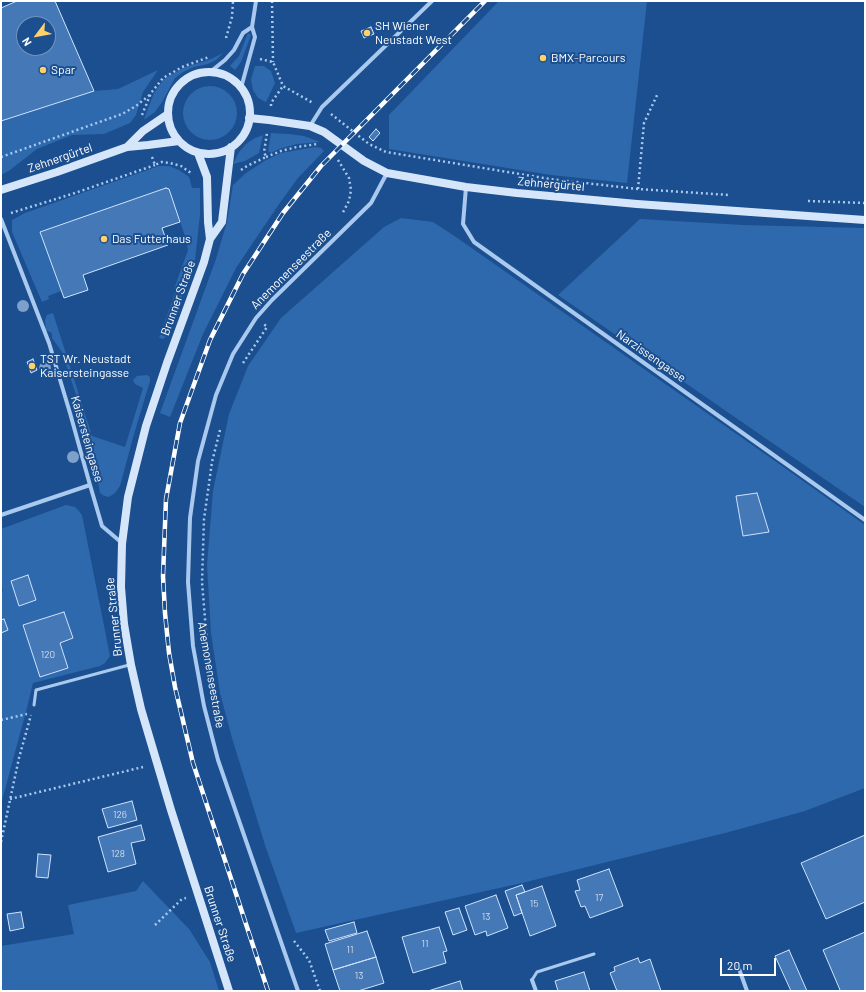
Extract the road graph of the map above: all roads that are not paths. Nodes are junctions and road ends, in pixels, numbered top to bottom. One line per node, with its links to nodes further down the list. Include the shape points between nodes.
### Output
1 (256, 1): 3 (street)
2 (432, 1): 8 (street, via 322,107)
3 (252, 27): 4 (street, via 243,33 225,60); 5 (street, via 255,37)
4 (210, 72): 5 (main road, via 227,77); 6 (main road, via 200,73 184,81 172,96)
5 (241, 88): 7 (main road, via 248,102)
6 (168, 114): 9 (main road, via 169,124); 10 (main road, Zehnergürtel, via 143,131)
7 (249, 118): 8 (main road, Zehnergürtel); 11 (main road, via 243,135)
8 (310, 126): 13 (main road, Zehnergürtel, via 324,132)
9 (179, 141): 10 (main road, Zehnergürtel); 12 (main road)
10 (127, 147): 15 (main road, Zehnergürtel)
11 (231, 148): 12 (main road, via 215,154); 18 (main road, Brunner Straße, via 222,222)
12 (198, 153): 18 (main road, Brunner Straße, via 207,177)
13 (387, 174): 14 (main road, Zehnergürtel); 29 (street, Anemonenseestraße, via 371,203 272,300 256,318 233,354 216,395 200,454 190,518 188,582 193,646 204,706 218,760)
14 (466, 187): 17 (main road, Zehnergürtel, via 637,204); 21 (street, Narzissengasse, via 463,224 474,242)
15 (1, 190)
16 (1, 219): 19 (street, Kaisersteingasse, via 49,343)
17 (865, 220)
18 (210, 239): 22 (main road, Brunner Straße, via 146,426 128,498)
19 (90, 485): 20 (street); 22 (street, Kaisersteingasse, via 102,526)
20 (1, 515)
21 (865, 520)
22 (122, 544): 23 (main road, Brunner Straße, via 121,587)
23 (131, 665): 24 (lane, via 36,690); 28 (main road, Brunner Straße, via 141,709 171,810)
24 (34, 704)
25 (594, 954): 27 (lane, via 537,972)
26 (738, 966): 31 (street)
27 (532, 980): 30 (street)
28 (229, 991)
29 (298, 991)
30 (536, 991)
31 (747, 991)

